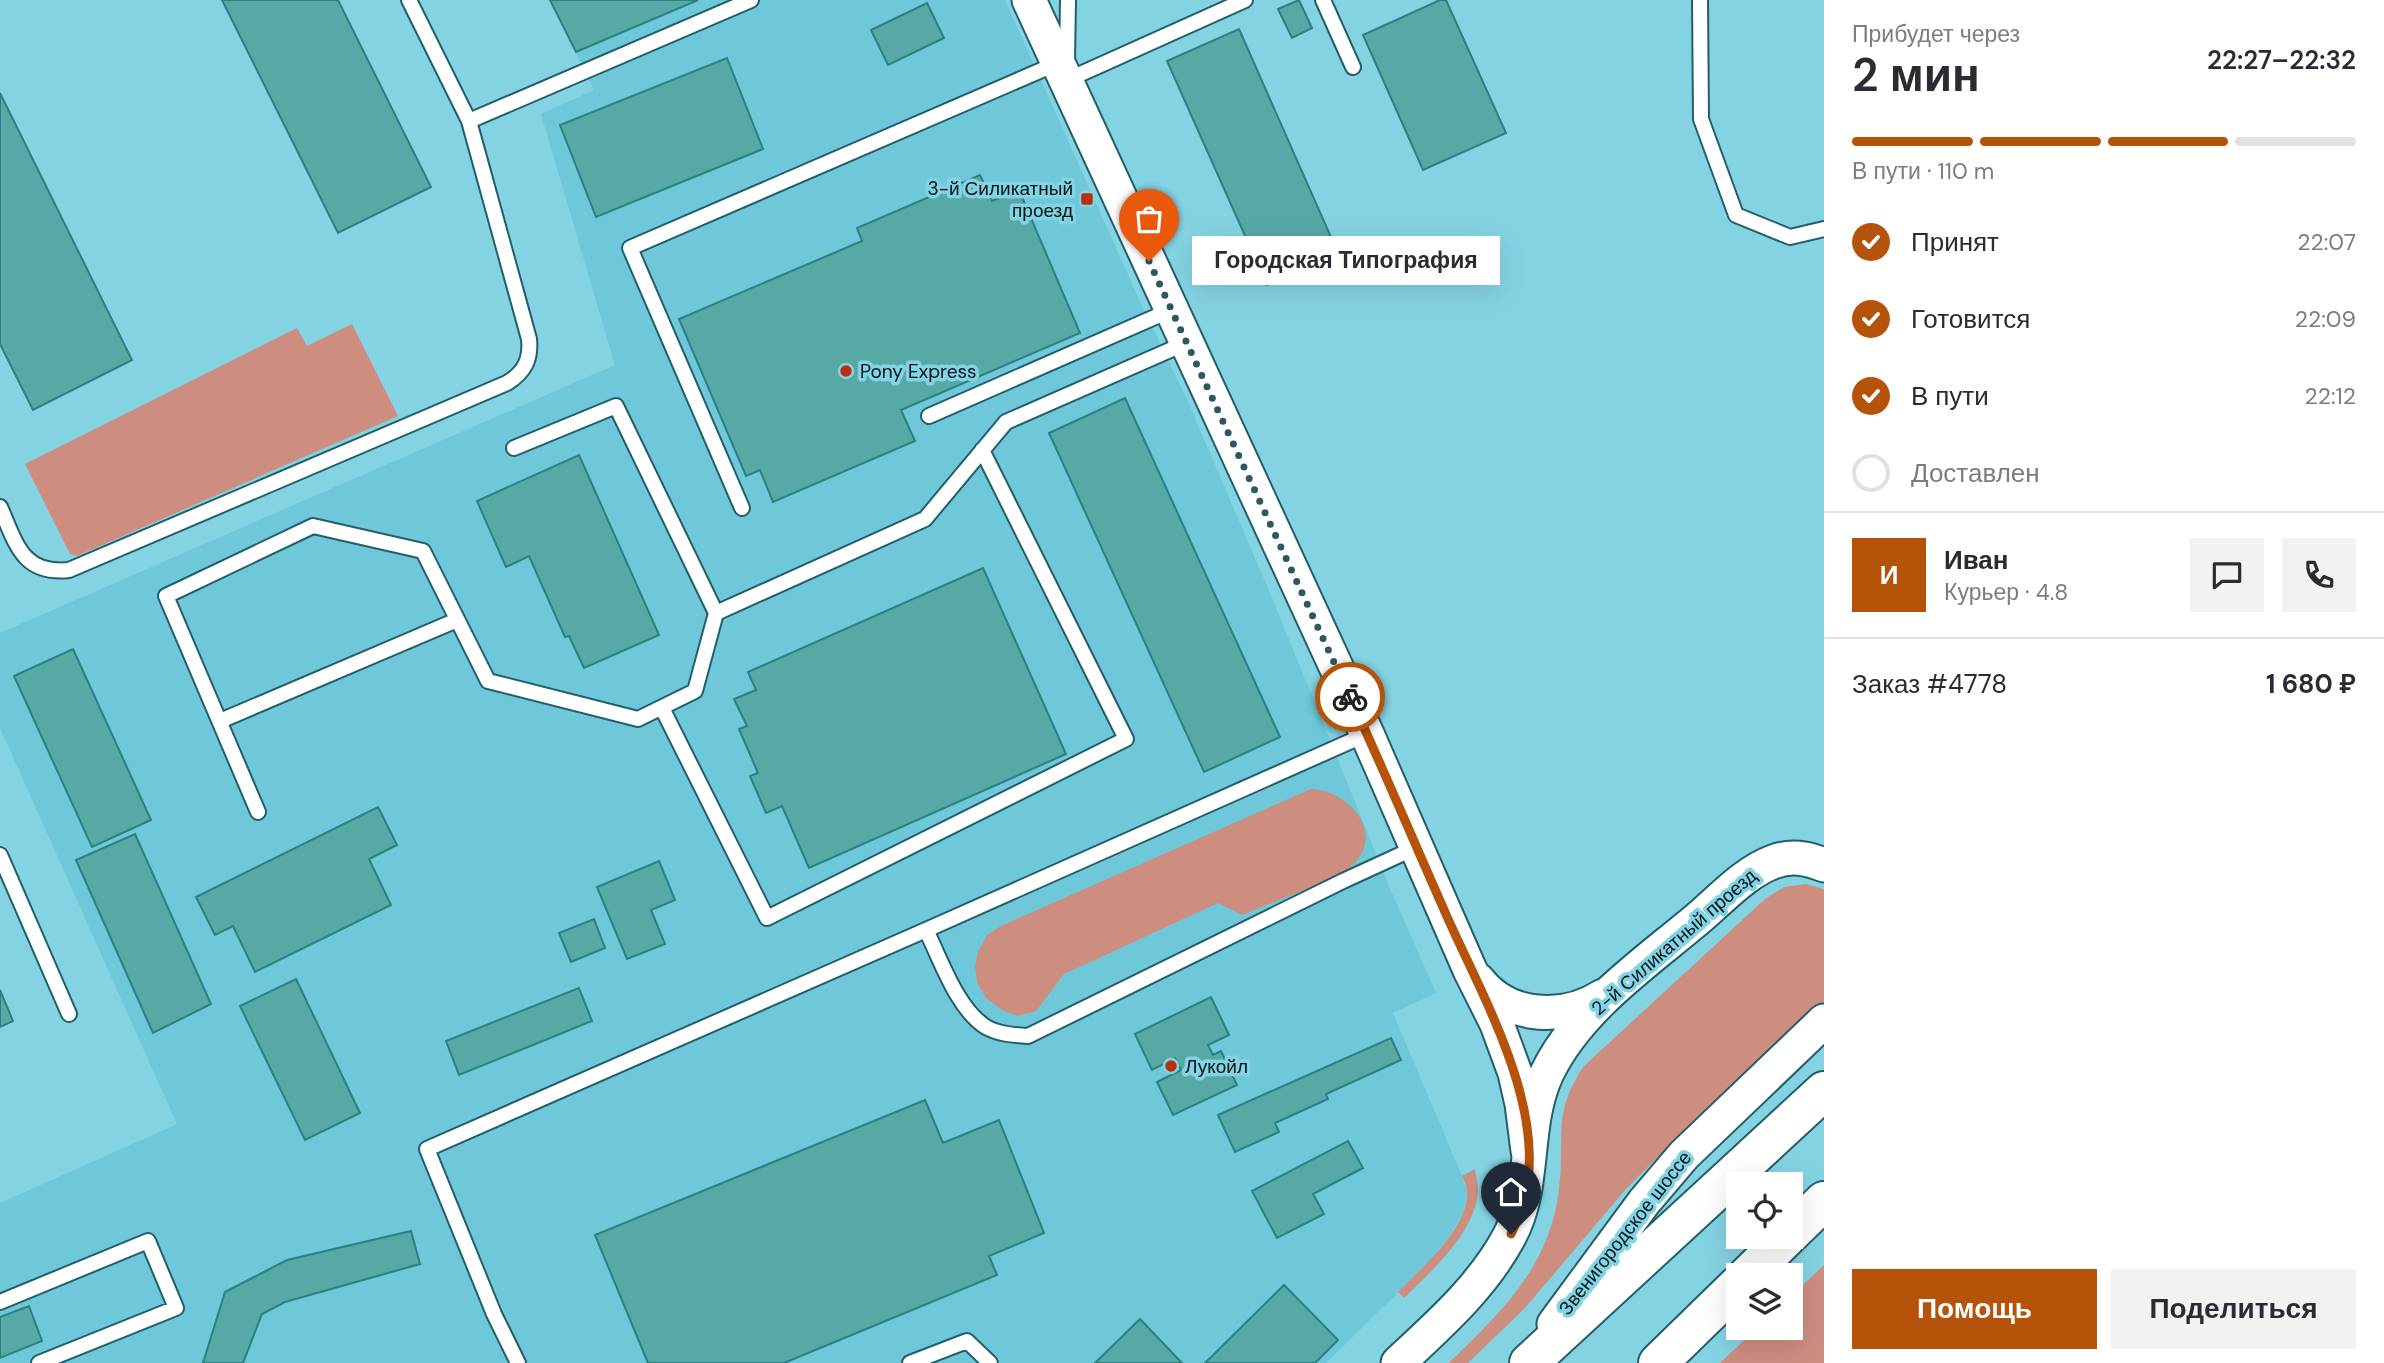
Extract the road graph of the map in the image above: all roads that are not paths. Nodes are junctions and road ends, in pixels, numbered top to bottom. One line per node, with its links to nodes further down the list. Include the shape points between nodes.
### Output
1 (409, 0): 10 (lane)
2 (751, 0): 10 (lane)
3 (1029, 0): 9 (street)
4 (1068, 0): 9 (lane)
5 (1245, 0): 9 (lane)
6 (1323, 0): 8 (lane)
7 (1700, 0): 11 (lane, via 1701,118 1736,215 1790,237)
8 (1353, 67)
9 (1062, 73): 12 (street); 18 (lane, via 630,248)
10 (469, 121): 17 (lane, via 529,339 528,362 517,377 69,570 44,569 27,560)
11 (1824, 229)
12 (1171, 310): 13 (street); 14 (lane)
13 (1186, 342): 16 (lane, via 1006,422); 23 (street)
14 (929, 416)
15 (514, 448): 19 (lane, via 616,406)
16 (982, 450): 19 (lane, via 925,519); 21 (lane, via 1126,739 767,918)
17 (0, 507)
18 (742, 508)
19 (716, 612): 21 (lane, via 695,691)
20 (457, 620): 21 (lane, via 488,681 638,719); 22 (lane); 22 (lane, via 423,551 313,526 166,596)
21 (662, 708)
22 (220, 721): 24 (lane)
23 (1367, 734): 25 (street); 29 (lane)
24 (258, 812)
25 (1417, 847): 29 (lane, via 1028,1036 1008,1035 972,1017); 30 (street)
26 (0, 855): 32 (lane)
27 (1808, 855): 28 (street, 2-й Силикатный проезд, via 1806,859); 31 (street, 2-й Силикатный проезд, via 1760,867)
28 (1824, 865)
29 (926, 930): 43 (lane, via 427,1149 494,1314)
30 (1470, 970): 31 (street, via 1494,996 1536,1014 1576,1008); 35 (street, 2-й Силикатный проезд, via 1503,1040 1522,1104)
31 (1615, 989): 35 (street, 2-й Силикатный проезд, via 1558,1052 1536,1102)
32 (69, 1014)
33 (1824, 1021): 47 (street, Звенигородское шоссе, via 1684,1155)
34 (1824, 1091): 48 (main road, Звенигородское шоссе)
35 (1528, 1152): 46 (street, 2-й Силикатный проезд, via 1523,1203 1490,1269)
36 (1824, 1201): 37 (main road)
37 (1803, 1222)
38 (1775, 1249): 39 (main road)
39 (1761, 1263)
40 (1726, 1297): 49 (main road)
41 (0, 1302): 42 (lane, via 148,1241 176,1308)
42 (39, 1363)
43 (519, 1363)
44 (910, 1363): 45 (lane, via 967,1341)
45 (990, 1363)
46 (1398, 1363)
47 (1521, 1363)
48 (1530, 1363)
49 (1658, 1363)

